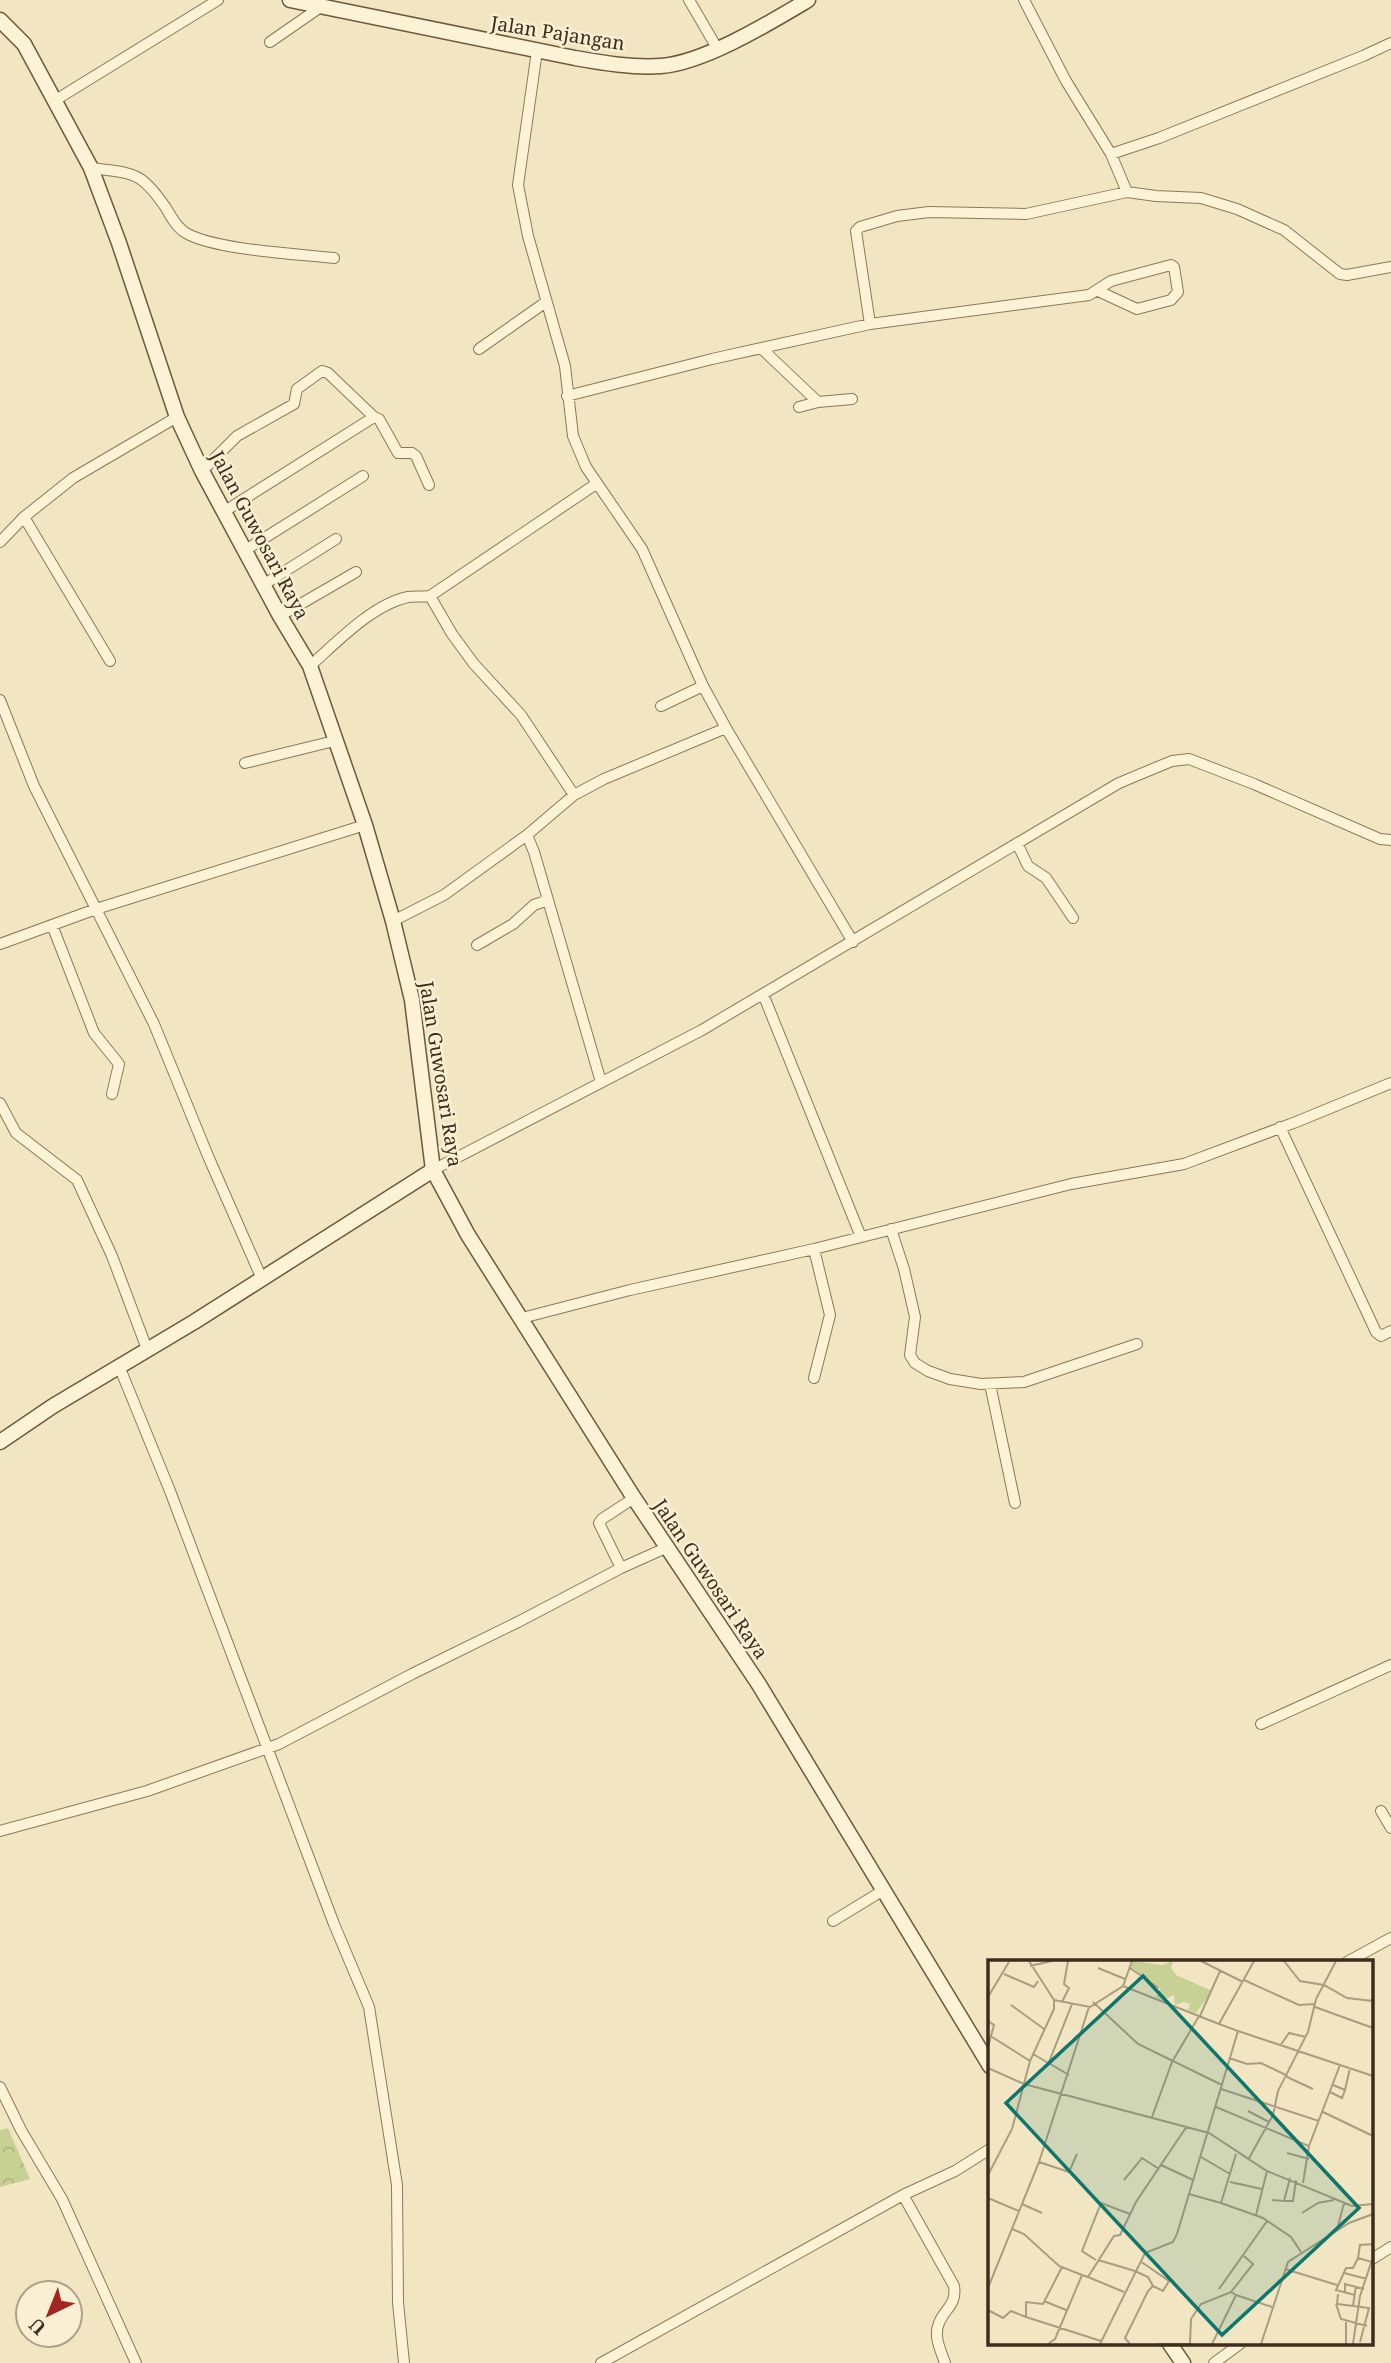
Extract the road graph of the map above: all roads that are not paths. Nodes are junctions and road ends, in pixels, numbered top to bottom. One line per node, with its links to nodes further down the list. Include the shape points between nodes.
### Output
1 (218, 0): 12 (street)
2 (290, 0): 6 (street, Jalan Pajangan)
3 (689, 0): 10 (street)
4 (808, 0): 10 (street, Jalan Pajangan)
5 (1024, 0): 13 (street)
6 (322, 6): 8 (street); 11 (street, Jalan Pajangan)
7 (0, 20): 12 (street, Jalan Guwosari Raya, via 24,44)
8 (270, 42)
9 (1391, 43): 13 (street)
10 (717, 48): 11 (street, Jalan Pajangan, via 661,66 601,63)
11 (537, 51): 19 (street, via 518,185)
12 (54, 101): 14 (street, Jalan Guwosari Raya)
13 (1111, 154): 15 (street)
14 (91, 168): 16 (street, via 131,173 149,184 179,228 194,236 225,245); 27 (street, Jalan Guwosari Raya)
15 (1127, 192): 17 (street, via 1200,198 1237,209 1284,230 1340,274); 20 (street, via 1026,214 929,212 860,227 856,232)
16 (334, 258)
17 (1391, 267)
18 (1098, 291): 18 (street, via 1137,309 1171,300 1178,292 1171,265 1111,281); 20 (street)
19 (547, 302): 21 (street); 23 (street, via 565,366)
20 (870, 324): 22 (street)
21 (479, 349)
22 (762, 349): 23 (street); 25 (street)
23 (567, 396): 31 (street, via 573,436)
24 (852, 399): 25 (street)
25 (818, 402): 26 (street)
26 (799, 407)
27 (177, 417): 29 (street, Jalan Guwosari Raya); 34 (street, via 73,478)
28 (374, 417): 29 (street, via 322,372 297,390 294,404 237,436); 32 (street, via 398,453 416,456); 33 (street)
29 (202, 471): 33 (street, Jalan Guwosari Raya)
30 (363, 476): 37 (street)
31 (597, 484): 40 (street); 44 (street, via 642,549)
32 (429, 485)
33 (225, 511): 37 (street, Jalan Guwosari Raya)
34 (24, 517): 36 (street); 42 (street)
35 (336, 539): 39 (street)
36 (0, 542)
37 (244, 551): 39 (street, Jalan Guwosari Raya)
38 (356, 572): 41 (street)
39 (263, 585): 41 (street, Jalan Guwosari Raya)
40 (430, 596): 43 (street, via 408,597 371,615); 50 (street, via 452,634 521,715)
41 (280, 616): 43 (street, Jalan Guwosari Raya)
42 (110, 661)
43 (310, 666): 48 (street, Jalan Guwosari Raya)
44 (703, 686): 46 (street); 47 (street)
45 (0, 700): 56 (street, via 34,786)
46 (661, 706)
47 (726, 728): 50 (street); 60 (street)
48 (334, 741): 49 (street); 51 (street, Jalan Guwosari Raya)
49 (245, 763)
50 (574, 795): 52 (street)
51 (365, 825): 56 (street); 58 (street, Jalan Guwosari Raya)
52 (527, 835): 55 (street); 58 (street, via 444,895)
53 (1391, 840): 54 (street, via 1182,759 1119,783)
54 (1017, 843): 57 (street, via 1028,866 1046,878); 60 (street)
55 (548, 900): 62 (street); 64 (street)
56 (96, 909): 59 (street); 73 (street, via 154,1024)
57 (1073, 918)
58 (393, 921): 69 (street, Jalan Guwosari Raya, via 412,1000)
59 (52, 925): 61 (street); 66 (street, via 94,1033 119,1064)
60 (853, 942): 63 (street)
61 (0, 944)
62 (477, 945)
63 (763, 994): 64 (street); 71 (street)
64 (601, 1082): 69 (street)
65 (1391, 1083): 68 (street)
66 (112, 1094)
67 (0, 1103): 77 (street, via 16,1133 76,1180 112,1256)
68 (1280, 1127): 70 (street, via 1184,1164 1071,1184); 75 (street, via 1376,1334)
69 (433, 1170): 73 (street); 74 (street, Jalan Guwosari Raya, via 468,1235)
70 (891, 1229): 71 (street); 80 (street, via 915,1317 910,1355 915,1363 950,1378)
71 (860, 1237): 72 (street)
72 (814, 1248): 74 (street); 79 (street, via 830,1315)
73 (262, 1279): 77 (street)
74 (522, 1318): 82 (street, Jalan Guwosari Raya)
75 (1391, 1331)
76 (1137, 1344): 80 (street, via 1024,1382)
77 (147, 1349): 78 (street)
78 (119, 1366): 81 (street); 88 (street)
79 (814, 1378)
80 (990, 1384): 83 (street)
81 (0, 1441)
82 (634, 1498): 84 (street, Jalan Guwosari Raya); 85 (street, via 599,1523)
83 (1014, 1503)
84 (668, 1547): 85 (street); 92 (street, Jalan Guwosari Raya, via 758,1683)
85 (621, 1568): 88 (street)
86 (1391, 1665): 87 (street)
87 (1261, 1724)
88 (268, 1749): 91 (street, via 147,1791); 105 (street, via 371,2014 397,2185 398,2302)
89 (1381, 1811): 90 (street)
90 (1391, 1828)
91 (0, 1831)
92 (882, 1891): 93 (street); 96 (street, Jalan Guwosari Raya)
93 (833, 1922)
94 (1391, 1938): 95 (street)
95 (1351, 1960)
96 (988, 2063)
97 (0, 2087): 104 (street, via 62,2199)
98 (988, 2150): 99 (street)
99 (902, 2195): 106 (street); 107 (street, via 954,2286 954,2302 937,2330)
100 (1391, 2247): 101 (street)
101 (1374, 2258)
102 (1171, 2346): 108 (street)
103 (1237, 2346): 109 (street)
104 (136, 2363)
105 (404, 2363)
106 (601, 2363)
107 (945, 2363)
108 (1183, 2363)
109 (1214, 2363)

